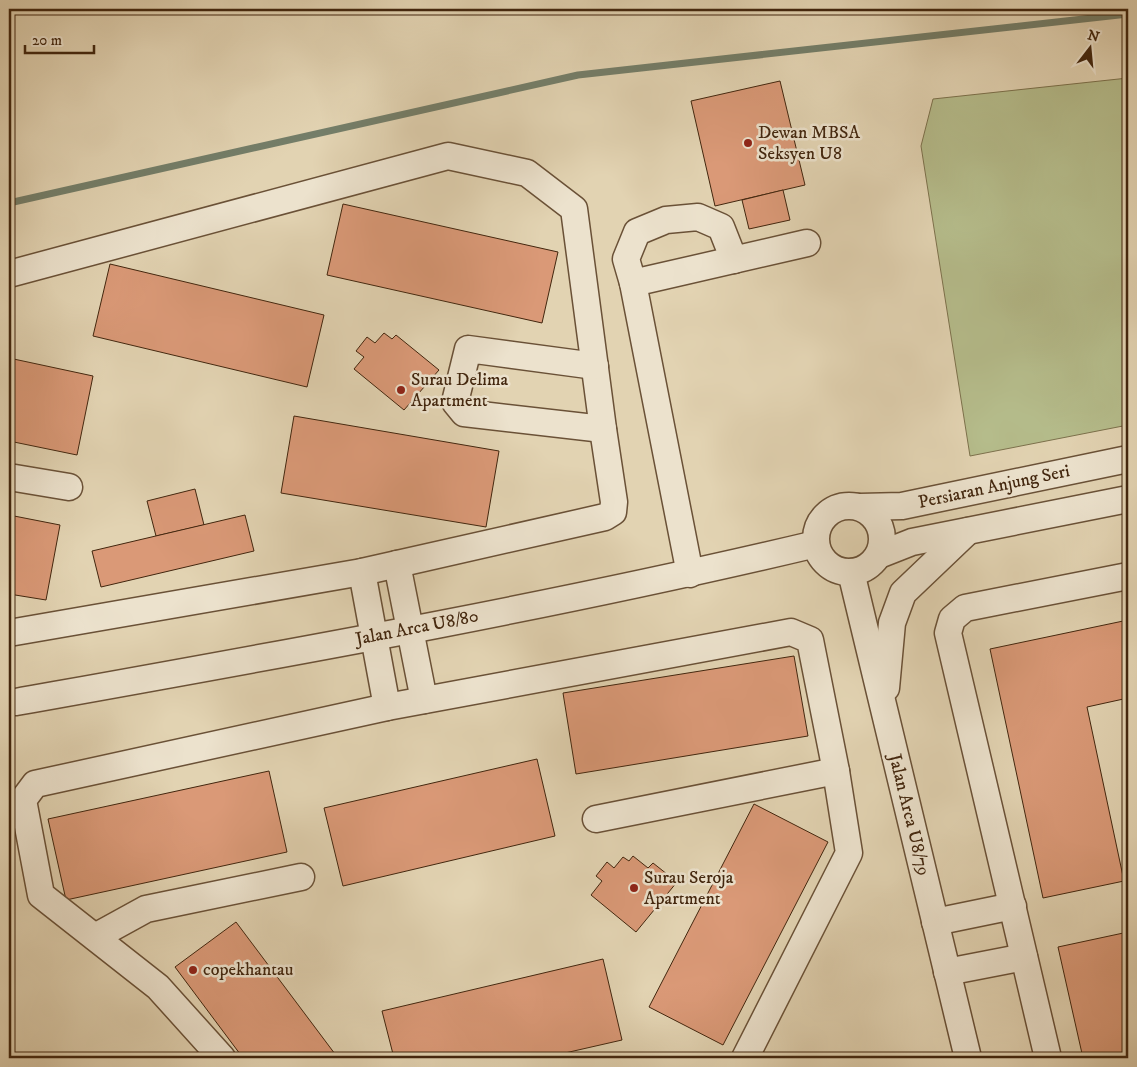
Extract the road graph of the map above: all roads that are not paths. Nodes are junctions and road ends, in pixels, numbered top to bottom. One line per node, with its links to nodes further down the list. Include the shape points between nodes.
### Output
1 (807, 243): 2 (street)
2 (734, 260): 4 (street); 4 (street, via 721,227 698,217 666,220 637,232 626,259)
3 (9, 274): 5 (street, via 448,156 528,173 574,209)
4 (633, 283): 18 (street)
5 (595, 366): 6 (street); 6 (street, via 468,349 455,402 464,413)
6 (602, 429): 15 (street, via 613,512 605,517)
7 (1128, 459): 11 (street, Persiaran Anjung Seri, via 902,506)
8 (9, 477): 9 (street)
9 (69, 487)
10 (1128, 499): 12 (street)
11 (860, 506): 13 (street, via 846,505 833,509 822,518 816,530); 14 (street, via 881,526 883,541)
12 (968, 531): 14 (street, via 912,542); 26 (street, via 903,593 892,623)
13 (816, 544): 17 (street, via 828,565); 18 (street, Jalan Arca U8/80)
14 (879, 555): 17 (street, via 872,564)
15 (398, 564): 16 (street); 20 (street)
16 (362, 572): 21 (street); 22 (street)
17 (851, 572): 26 (street, Jalan Arca U8/79)
18 (690, 574): 20 (street, Jalan Arca U8/80)
19 (1128, 576): 30 (street, via 965,608 952,618 948,633)
20 (411, 629): 22 (street, Jalan Arca U8/80); 23 (street)
21 (9, 633)
22 (373, 638): 24 (street, Jalan Arca U8/80); 25 (street)
23 (424, 700): 25 (street); 27 (street, via 792,632 810,640)
24 (16, 702)
25 (387, 707): 32 (street, via 35,784 23,800 41,894)
26 (884, 710): 31 (street, Jalan Arca U8/79)
27 (836, 771): 28 (street); 36 (street, via 849,853)
28 (596, 819)
29 (301, 877): 32 (street, via 146,909)
30 (1012, 906): 31 (street); 33 (street)
31 (935, 922): 34 (street, Jalan Arca U8/79)
32 (95, 937): 35 (street, via 158,987)
33 (1024, 957): 34 (street); 38 (street)
34 (947, 972): 37 (street, Jalan Arca U8/79)
35 (222, 1058)
36 (746, 1058)
37 (968, 1058)
38 (1048, 1058)

